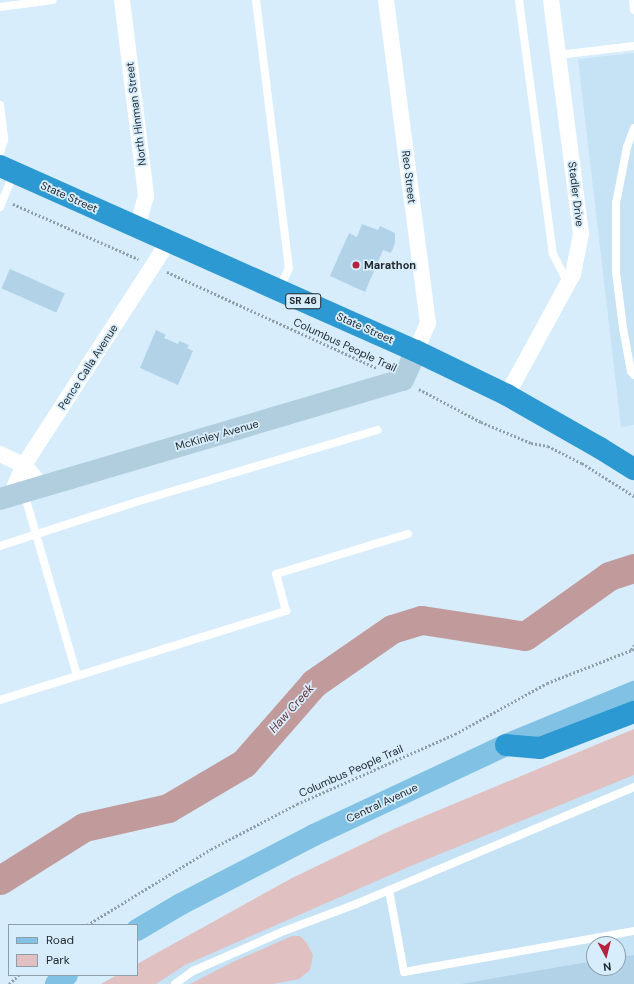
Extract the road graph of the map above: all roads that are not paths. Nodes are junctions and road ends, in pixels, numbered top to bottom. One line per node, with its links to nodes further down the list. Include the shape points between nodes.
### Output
1 (53, 0): 8 (lane)
2 (122, 0): 17 (street, North Hinman Street, via 146,196)
3 (256, 0): 20 (lane, via 289,268)
4 (386, 0): 21 (street, Reo Street, via 428,323)
5 (519, 0): 19 (lane, via 553,254)
6 (551, 0): 11 (street, Stadler Drive)
7 (633, 0): 9 (lane)
8 (0, 7)
9 (634, 10)
10 (634, 46): 11 (lane)
11 (558, 55): 19 (street, Stadler Drive, via 581,234 573,274)
12 (0, 105): 14 (lane, via 4,140)
13 (634, 128): 22 (lane, via 627,147 616,203 616,272 623,328)
14 (0, 152)
15 (7, 169): 16 (lane); 17 (highway, State Street / SR 46)
16 (2, 203)
17 (137, 227): 18 (highway, State Street / SR 46)
18 (169, 241): 20 (highway, State Street / SR 46); 26 (street, Pence Calla Avenue)
19 (568, 283): 23 (street, Stadler Drive)
20 (278, 290): 21 (highway, State Street / SR 46)
21 (416, 351): 23 (highway, State Street / SR 46); 28 (street, McKinley Avenue, via 403,380)
22 (634, 376)
23 (507, 395): 27 (highway, State Street / SR 46)
24 (377, 430): 29 (lane)
25 (0, 454): 26 (street)
26 (24, 465): 28 (street); 28 (street, Pence Calla Avenue)
27 (634, 470)
28 (19, 493): 29 (lane)
29 (36, 534): 31 (lane); 32 (lane)
30 (408, 534): 32 (lane, via 276,574 286,611)
31 (0, 546)
32 (77, 675): 34 (lane)
33 (634, 692): 36 (main road, Central Avenue)
34 (0, 700)
35 (634, 712): 36 (highway, via 540,748)
36 (506, 745): 39 (main road, Central Avenue, via 314,835 181,904)
37 (634, 787): 38 (lane)
38 (390, 890): 40 (lane, via 404,972); 43 (lane, via 284,930 193,971)
39 (138, 929)
40 (634, 931)
41 (66, 976): 42 (main road)
42 (56, 984)
43 (175, 984)

